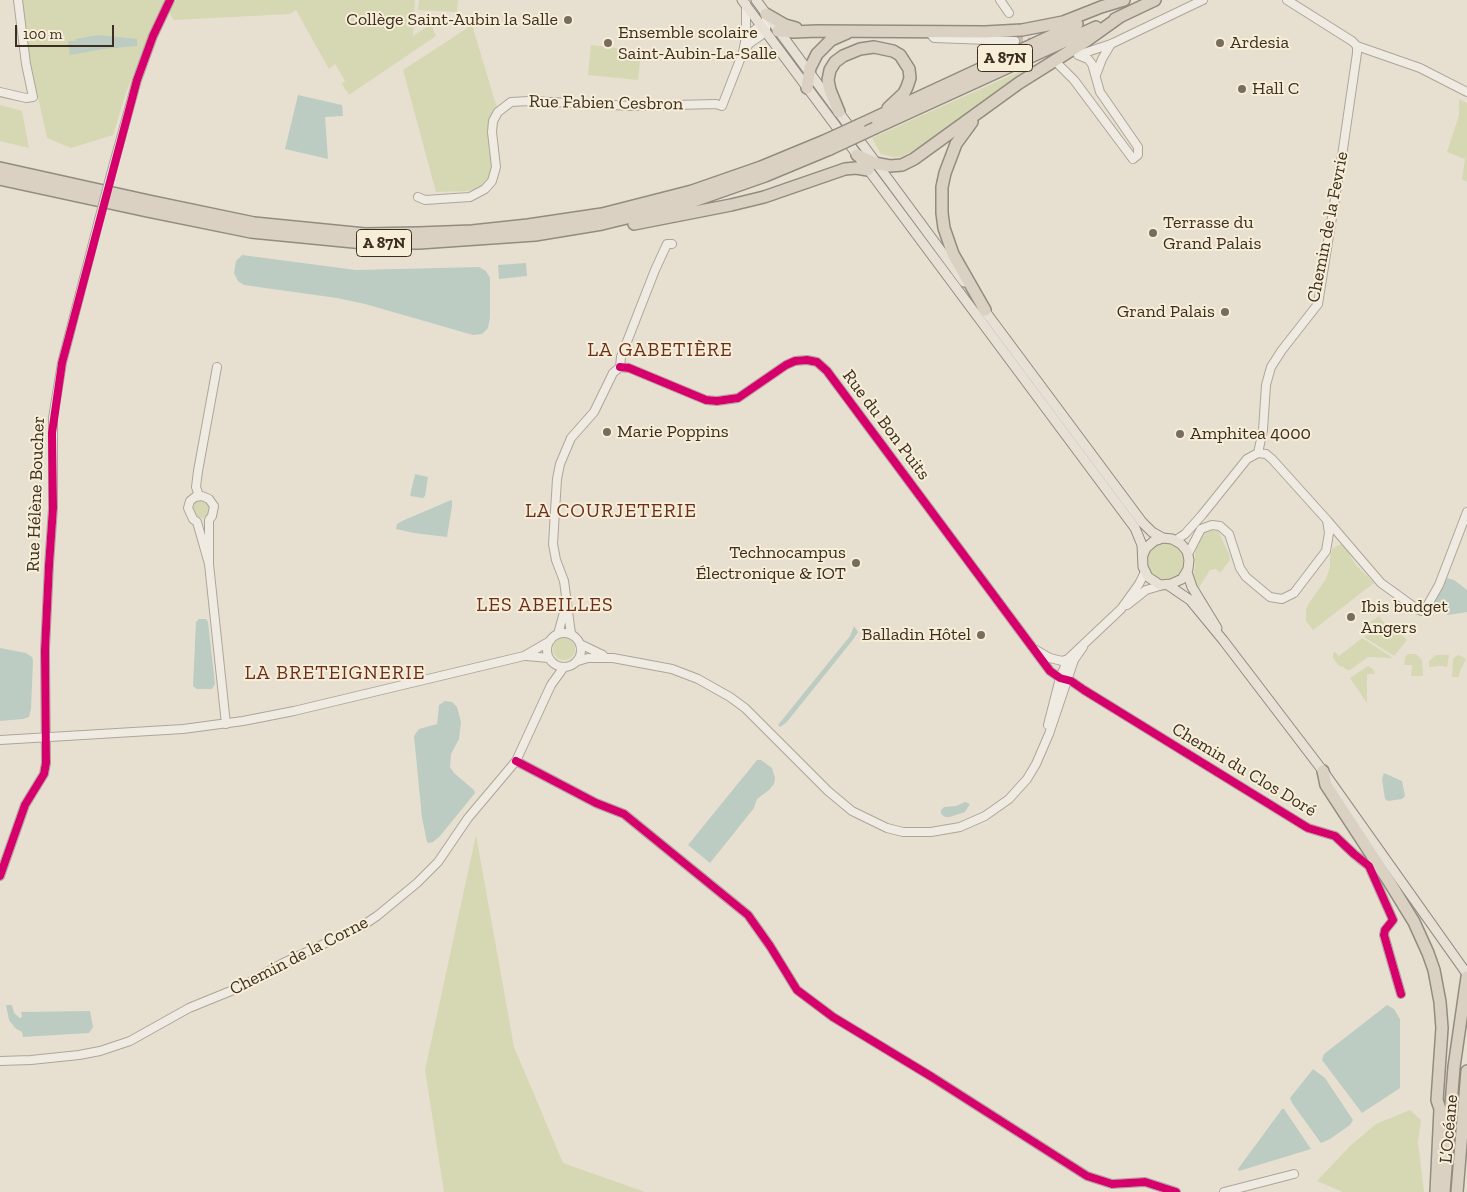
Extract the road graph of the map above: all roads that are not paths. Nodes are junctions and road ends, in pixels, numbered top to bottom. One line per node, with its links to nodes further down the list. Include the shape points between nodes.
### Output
1 (18, 0): 29 (street, via 33,97)
2 (170, 0): 80 (street, Rue Hélène Boucher, bridge, via 137,80 62,363 53,418 54,508 48,565)
3 (756, 0): 12 (main road)
4 (1000, 0): 11 (street)
5 (1124, 0): 18 (highway, via 1037,28 1006,32)
6 (1132, 0): 33 (highway, A 87N)
7 (1155, 0): 13 (highway, A 87N)
8 (1203, 0): 21 (street)
9 (1287, 0): 22 (street)
10 (744, 2): 14 (main road); 19 (street)
11 (1009, 13)
12 (766, 14): 14 (street); 15 (highway, via 791,27); 16 (main road)
13 (1121, 16): 25 (highway); 33 (highway, A 87N)
14 (765, 29): 16 (street); 19 (street, via 753,30); 23 (street); 28 (main road)
15 (817, 30): 16 (highway); 17 (highway)
16 (778, 31): 26 (main road)
17 (855, 31): 18 (highway); 26 (highway, via 826,43 814,58)
18 (928, 32): 20 (street, via 934,38)
19 (746, 37): 23 (street)
20 (1015, 41)
21 (1111, 44): 24 (street); 27 (street)
22 (1357, 46): 30 (street, via 1420,68); 46 (street, Chemin de la Fevrie, via 1318,304 1271,367)
23 (743, 52): 39 (street, Rue Fabien Cesbron, via 722,106 511,102 493,121 496,167 492,181 485,189 470,197 425,200)
24 (1078, 55): 25 (street); 27 (street, via 1090,61)
25 (1060, 61): 27 (street, via 1133,159 1138,155 1138,147 1100,92); 32 (highway)
26 (809, 72): 28 (highway); 31 (main road)
27 (1096, 75)
28 (807, 88): 35 (main road)
29 (0, 92)
30 (1467, 92)
31 (839, 112): 33 (highway, via 828,80 835,62 860,48 893,51 900,55 910,78 904,93); 36 (main road)
32 (980, 112): 36 (highway, via 914,160 902,165); 42 (highway, via 953,151 945,173 942,200 944,228 953,254)
33 (874, 122): 34 (highway, A 87N, bridge)
34 (827, 145): 37 (highway, A 87N, via 700,189 611,212 528,225 419,233 364,234 254,223); 40 (highway, A 87N, via 765,176 688,203)
35 (857, 155): 36 (highway)
36 (872, 167): 40 (highway, via 844,169 731,205 633,224); 42 (main road); 45 (main road)
37 (0, 168)
38 (0, 179): 40 (highway, A 87N, via 251,232 345,242 472,241)
39 (418, 197)
40 (602, 224)
41 (672, 244): 44 (street, via 667,244 655,270)
42 (985, 310): 45 (main road)
43 (217, 367): 47 (street, via 198,471)
44 (620, 367): 62 (street, via 613,373 594,412 571,438 560,464 553,544 564,581); 70 (street, Rue du Bon Puits, via 706,400 717,401 738,398 791,363 817,362)
45 (1053, 410): 52 (main road, via 1142,522); 57 (main road, via 1135,528)
46 (1258, 453): 50 (street, via 1272,459); 54 (street, via 1247,459 1208,508)
47 (198, 496): 49 (street, via 206,496 212,501 214,511); 51 (street, via 190,501 188,508 192,519)
48 (1467, 512): 53 (street, via 1439,585 1422,611 1381,583)
49 (209, 520): 51 (street); 58 (street)
50 (1327, 520): 53 (street); 55 (street)
51 (198, 522): 58 (street)
52 (1163, 538): 54 (main road); 57 (main road, via 1151,543)
53 (1344, 538): 55 (street)
54 (1176, 540): 56 (main road)
55 (1328, 546): 56 (street, via 1294,593 1282,599 1270,597 1246,577 1229,534 1220,526 1201,529)
56 (1188, 554): 60 (main road)
57 (1143, 555): 59 (main road)
58 (209, 564): 79 (street)
59 (1145, 572): 61 (main road, via 1152,581); 63 (street)
60 (1187, 572): 61 (main road, via 1179,581); 66 (main road, via 1192,587)
61 (1166, 585): 63 (street, via 1146,590); 66 (main road, via 1190,600)
62 (566, 604): 64 (street); 65 (street)
63 (1121, 609): 69 (street)
64 (558, 634): 65 (street); 67 (street)
65 (571, 634): 68 (street)
66 (1223, 640): 83 (main road)
67 (550, 641): 71 (street); 75 (street, via 547,652)
68 (580, 644): 72 (street); 74 (street)
69 (1083, 647): 73 (street); 77 (street)
70 (1034, 649): 73 (street, via 1050,658); 77 (street, Rue du Bon Puits, via 1044,666)
71 (524, 656): 75 (street); 79 (street)
72 (613, 658): 74 (street); 77 (street, via 672,670 718,689 755,717 852,811 903,832 946,831 960,827 985,816 1009,799 1036,764)
73 (1068, 659): 77 (street)
74 (578, 660): 76 (street)
75 (552, 661): 76 (street); 78 (street, Chemin de la Corne)
76 (564, 667): 78 (street, Chemin de la Corne)
77 (1064, 679): 86 (street, Chemin du Clos Doré, via 1308,828 1335,836 1369,866 1393,920 1384,935)
78 (551, 684): 82 (street, Chemin de la Corne)
79 (226, 724): 80 (street)
80 (45, 738): 81 (street); 84 (street, Rue Hélène Boucher, via 44,774 24,805)
81 (0, 740)
82 (516, 761): 87 (street, Chemin de la Corne, via 468,818 438,862 399,899 362,926 243,986 189,1008 116,1047 31,1060); 90 (street, via 624,814 748,915 797,990 833,1017 1087,1176 1112,1184 1145,1182)
83 (1323, 771): 85 (main road); 92 (highway, via 1326,785 1414,922 1434,970 1442,1028)
84 (0, 876)
85 (1467, 976): 93 (highway, L’Océane, via 1454,1067)
86 (1401, 994)
87 (0, 1061)
88 (1467, 1072): 94 (highway, L’Océane)
89 (1294, 1174): 91 (street)
90 (1176, 1192)
91 (1224, 1192)
92 (1436, 1192)
93 (1444, 1192)
94 (1457, 1192)

